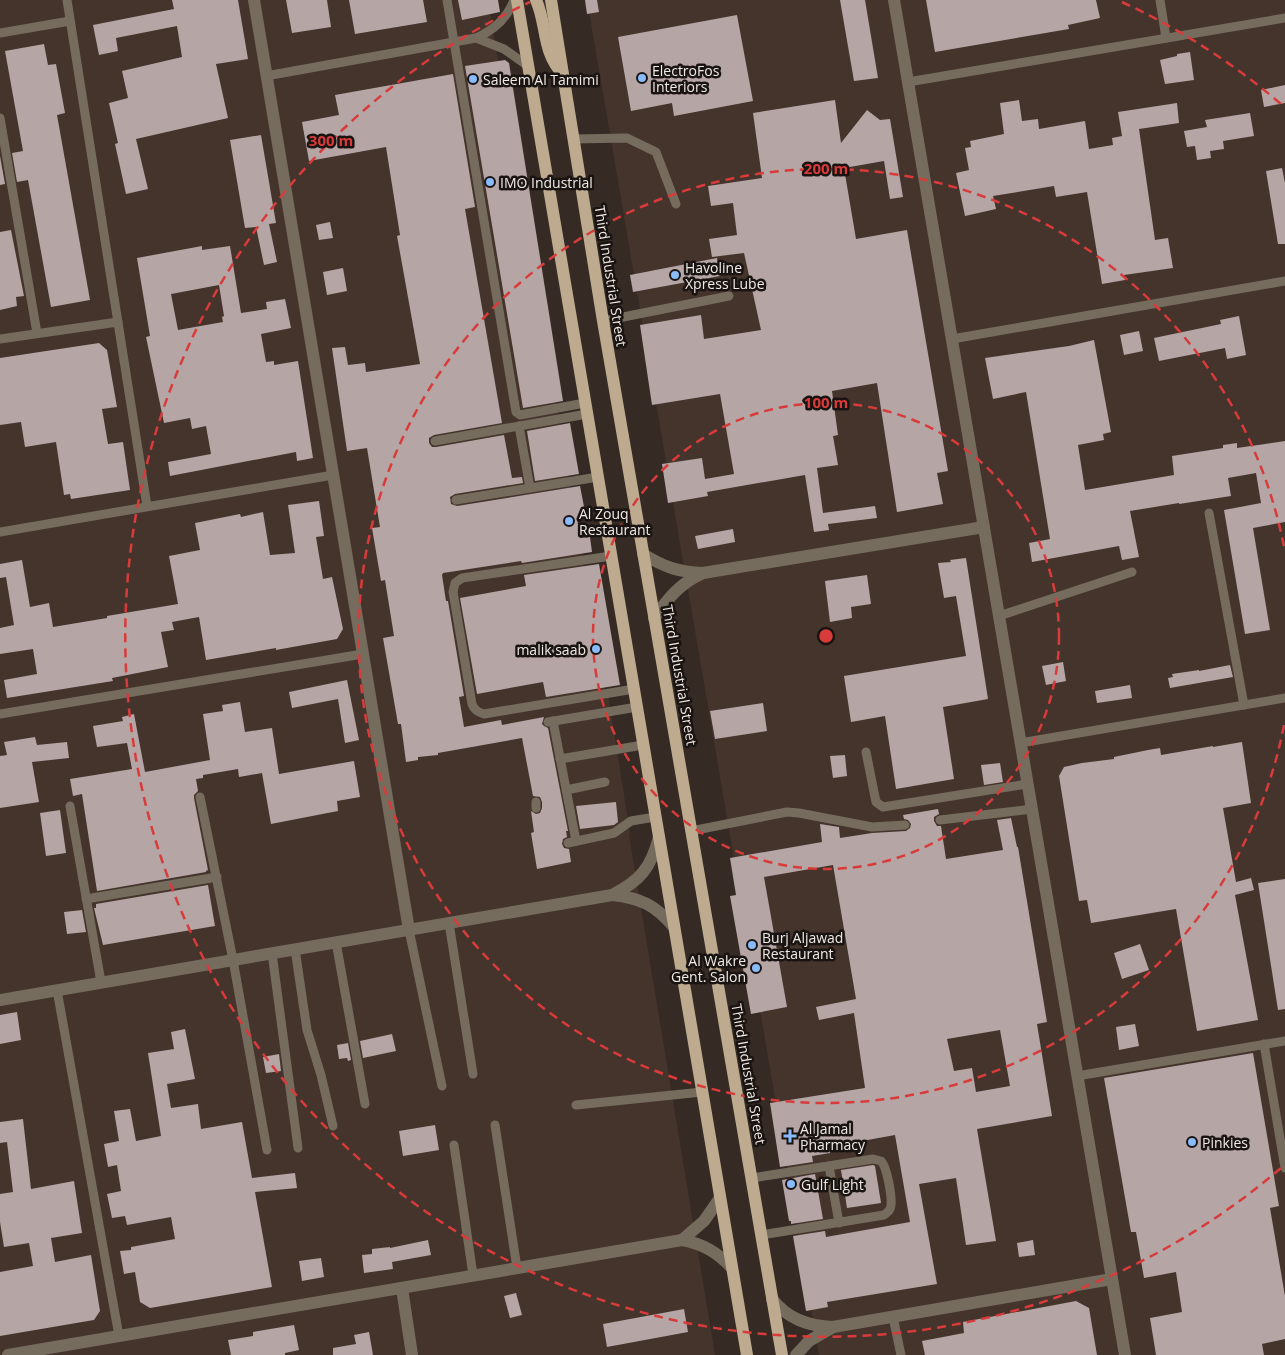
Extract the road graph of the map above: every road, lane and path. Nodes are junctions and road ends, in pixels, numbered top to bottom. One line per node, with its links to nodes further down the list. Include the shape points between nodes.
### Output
1 (67, 0): 10 (lane)
2 (254, 0): 17 (street)
3 (447, 0): 14 (lane)
4 (516, 0): 12 (lane, via 502,22); 15 (main road)
5 (536, 0): 16 (main road, via 548,52)
6 (551, 0): 16 (main road, Third Industrial Street)
7 (894, 0): 18 (street)
8 (1160, 0): 13 (lane)
9 (1285, 18): 13 (lane)
10 (70, 21): 11 (lane); 25 (lane)
11 (0, 33)
12 (476, 38): 14 (lane); 15 (lane, via 504,49)
13 (1166, 38): 18 (lane)
14 (454, 42): 17 (lane); 29 (lane, via 516,412 520,415)
15 (528, 66): 29 (main road)
16 (563, 74): 20 (main road, Third Industrial Street)
17 (266, 76): 32 (street)
18 (908, 82): 28 (street)
19 (0, 118): 26 (lane)
20 (574, 139): 21 (lane, via 627,138 656,152); 24 (main road, Third Industrial Street)
21 (676, 204)
22 (1285, 281): 28 (lane)
23 (729, 296): 24 (lane)
24 (603, 321): 40 (main road, Third Industrial Street)
25 (118, 322): 26 (lane); 36 (lane)
26 (37, 334): 27 (lane)
27 (0, 339)
28 (952, 339): 38 (street)
29 (586, 408): 30 (lane); 33 (main road)
30 (519, 426): 31 (lane); 34 (lane)
31 (436, 441)
32 (333, 475): 36 (lane); 46 (street)
33 (598, 477): 34 (lane); 41 (main road)
34 (530, 488): 35 (lane)
35 (456, 500)
36 (148, 506): 39 (lane)
37 (1209, 513): 49 (lane)
38 (984, 527): 43 (street); 44 (street)
39 (0, 532)
40 (643, 554): 43 (street, via 672,569); 45 (main road, Third Industrial Street)
41 (611, 556): 47 (main road); 47 (lane, via 462,578 455,583 453,592 472,704 484,714)
42 (1132, 572): 44 (lane)
43 (703, 573): 45 (street, via 680,586)
44 (999, 616): 52 (street)
45 (654, 618): 65 (main road, Third Industrial Street)
46 (363, 654): 51 (lane); 72 (street)
47 (634, 689): 50 (main road)
48 (1285, 698): 49 (lane)
49 (1244, 705): 52 (lane)
50 (637, 707): 53 (main road); 55 (lane, via 550,721)
51 (0, 714)
52 (1020, 743): 57 (street)
53 (643, 745): 55 (lane); 62 (main road)
54 (866, 752): 57 (lane, via 876,802 883,807)
55 (560, 759): 58 (lane)
56 (605, 782): 58 (lane)
57 (1028, 784): 61 (street)
58 (566, 790): 62 (lane, via 572,842 614,834 631,821)
59 (200, 797): 67 (lane)
60 (70, 806): 69 (lane)
61 (1032, 809): 63 (lane); 83 (street)
62 (656, 817): 66 (main road)
63 (940, 820)
64 (905, 824): 65 (lane, via 862,826 786,812)
65 (691, 831): 95 (main road, Third Industrial Street)
66 (659, 837): 68 (street, via 654,856 644,873 630,886); 71 (main road)
67 (216, 877): 69 (lane); 76 (lane)
68 (612, 895): 70 (street); 71 (street, via 647,903)
69 (86, 899): 77 (lane)
70 (450, 923): 72 (street); 82 (lane)
71 (674, 927): 85 (main road)
72 (409, 930): 73 (street); 84 (lane)
73 (336, 942): 74 (street); 86 (lane)
74 (295, 949): 75 (street); 88 (lane, via 308,1030)
75 (272, 953): 76 (street); 91 (lane)
76 (233, 960): 77 (street); 92 (lane)
77 (101, 982): 78 (street)
78 (57, 990): 79 (street); 108 (lane)
79 (0, 1000)
80 (1285, 1041): 81 (lane)
81 (1264, 1044): 83 (lane); 94 (lane)
82 (473, 1074)
83 (1077, 1076): 103 (street)
84 (442, 1086)
85 (702, 1092): 87 (lane); 96 (main road)
86 (365, 1104)
87 (576, 1105)
88 (333, 1126)
89 (495, 1126): 100 (lane)
90 (454, 1145): 102 (lane)
91 (298, 1148)
92 (267, 1150)
93 (829, 1166): 95 (lane); 97 (lane); 97 (lane, via 873,1159 882,1161 886,1168 891,1205 888,1212)
94 (1285, 1168)
95 (752, 1178): 98 (main road, Third Industrial Street)
96 (720, 1198): 99 (street, via 704,1221); 101 (main road)
97 (839, 1223): 98 (lane)
98 (761, 1235): 105 (main road, Third Industrial Street)
99 (682, 1240): 100 (street); 101 (street, via 710,1249)
100 (517, 1268): 102 (street)
101 (732, 1268): 111 (main road)
102 (473, 1276): 104 (street)
103 (1112, 1279): 106 (street); 115 (street)
104 (402, 1288): 108 (street); 110 (street)
105 (772, 1299): 107 (street, via 799,1320); 112 (main road, Third Industrial Street)
106 (893, 1317): 107 (street); 114 (lane)
107 (833, 1327): 113 (street, via 809,1341)
108 (120, 1336): 109 (street)
109 (8, 1355)
110 (412, 1355)
111 (747, 1355)
112 (782, 1355)
113 (796, 1355)
114 (901, 1355)
115 (1125, 1355)

